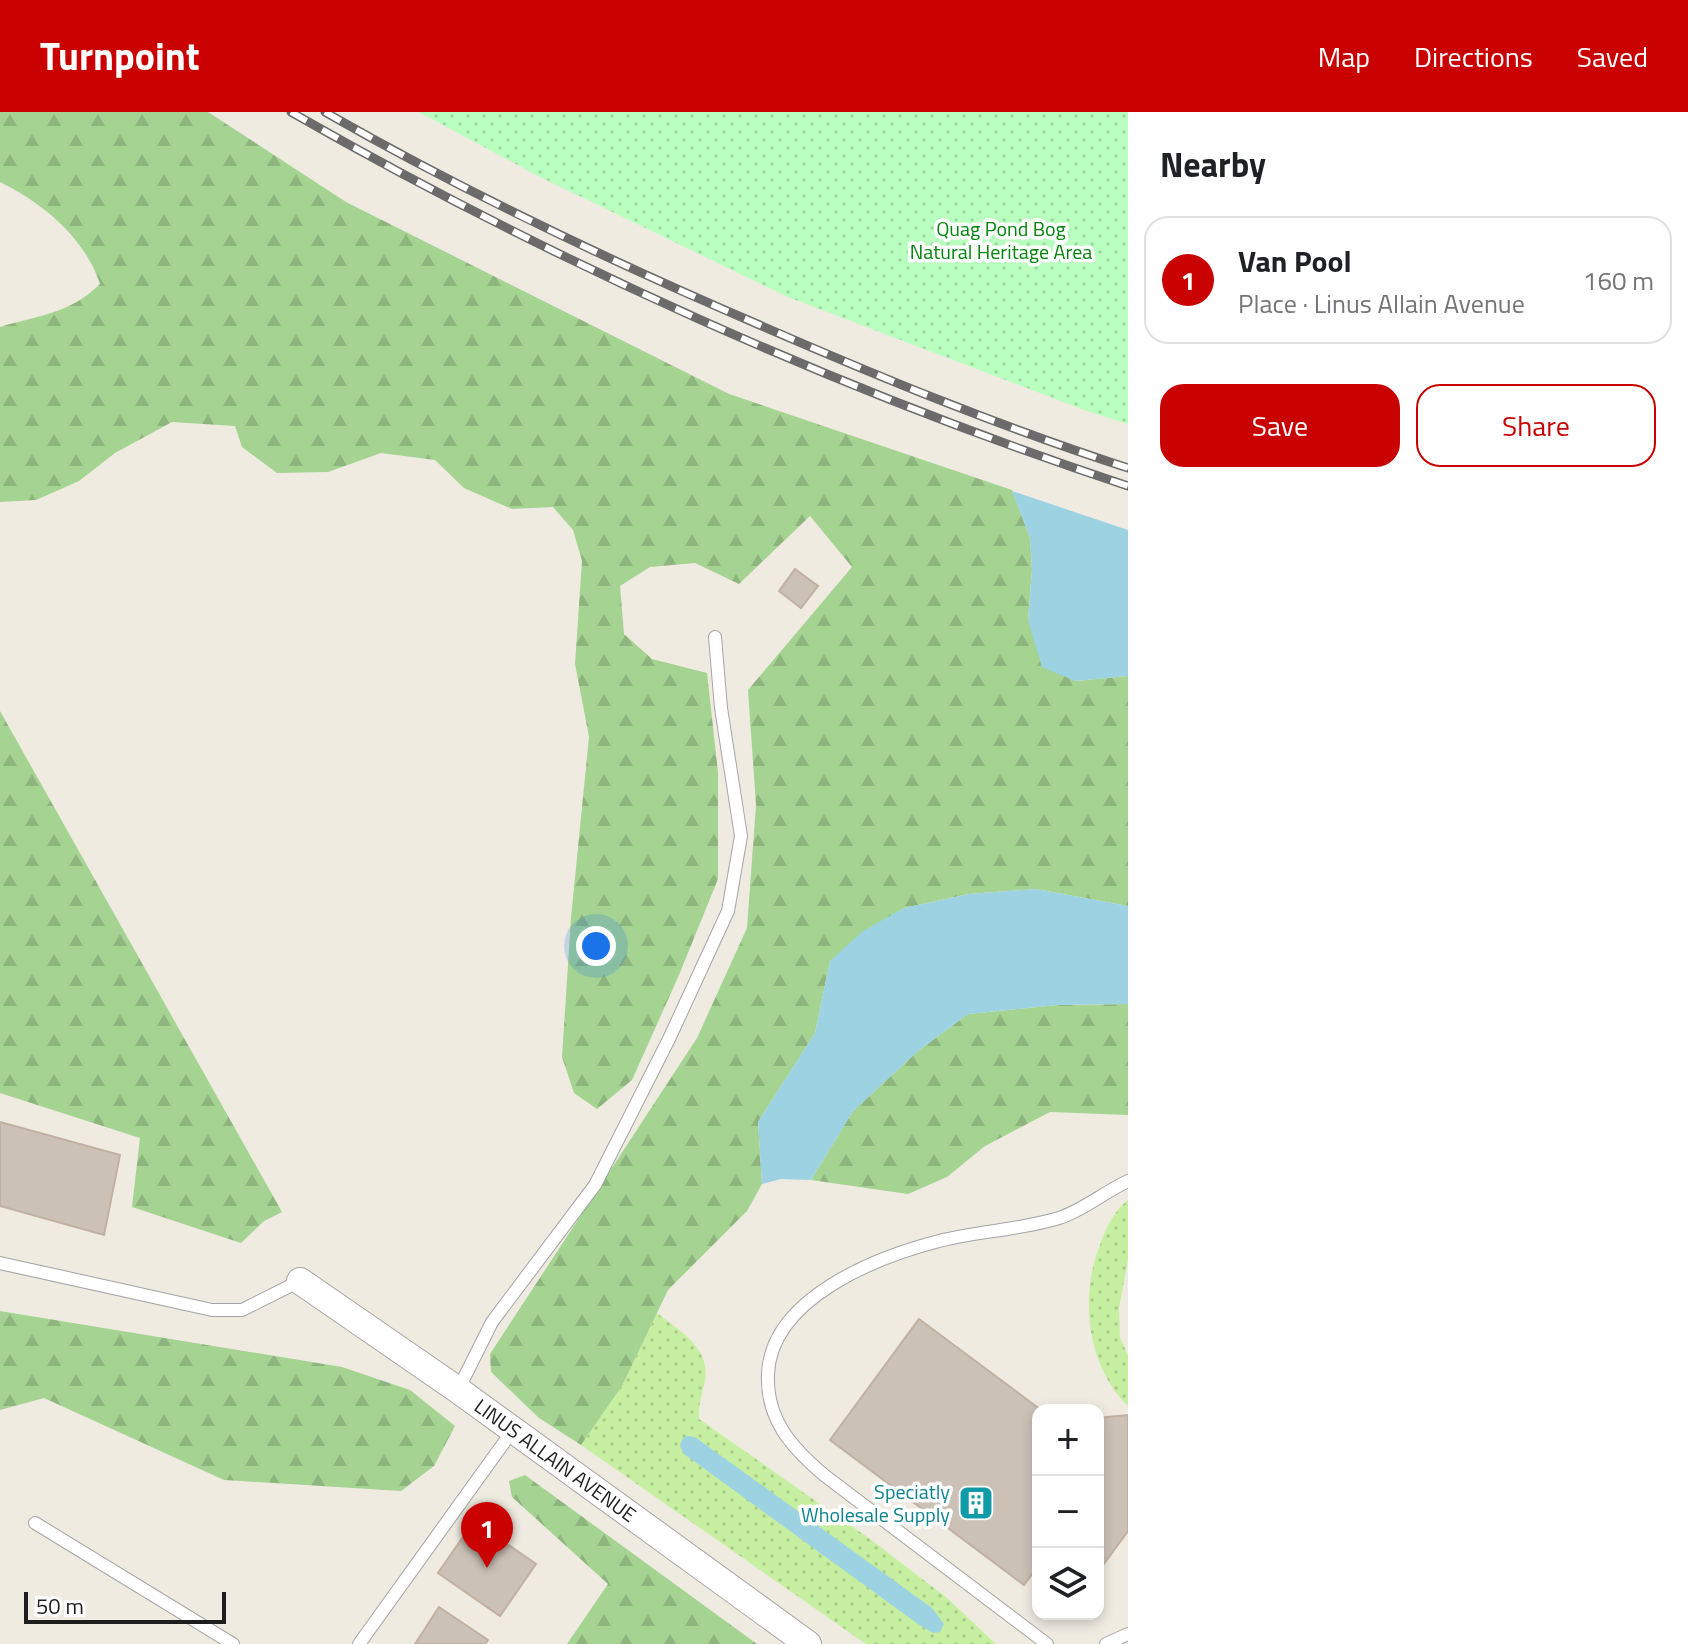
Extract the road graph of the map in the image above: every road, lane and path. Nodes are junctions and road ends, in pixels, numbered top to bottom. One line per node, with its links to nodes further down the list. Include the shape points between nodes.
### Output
1 (715, 637): 5 (lane, via 741,836 728,911 595,1185 492,1322)
2 (1128, 1181): 12 (lane, via 1058,1218 940,1241 850,1273 807,1303 780,1332 768,1361 767,1392 775,1421 794,1449)
3 (0, 1263): 4 (lane, via 212,1310 242,1310)
4 (300, 1281): 5 (street, LINUS ALLAIN AVENUE)
5 (458, 1390): 6 (street, LINUS ALLAIN AVENUE)
6 (513, 1430): 10 (lane); 11 (street, LINUS ALLAIN AVENUE)
7 (35, 1523): 9 (lane)
8 (1128, 1634): 13 (lane)
9 (233, 1644)
10 (359, 1644)
11 (808, 1644)
12 (1047, 1644)
13 (1106, 1644)

